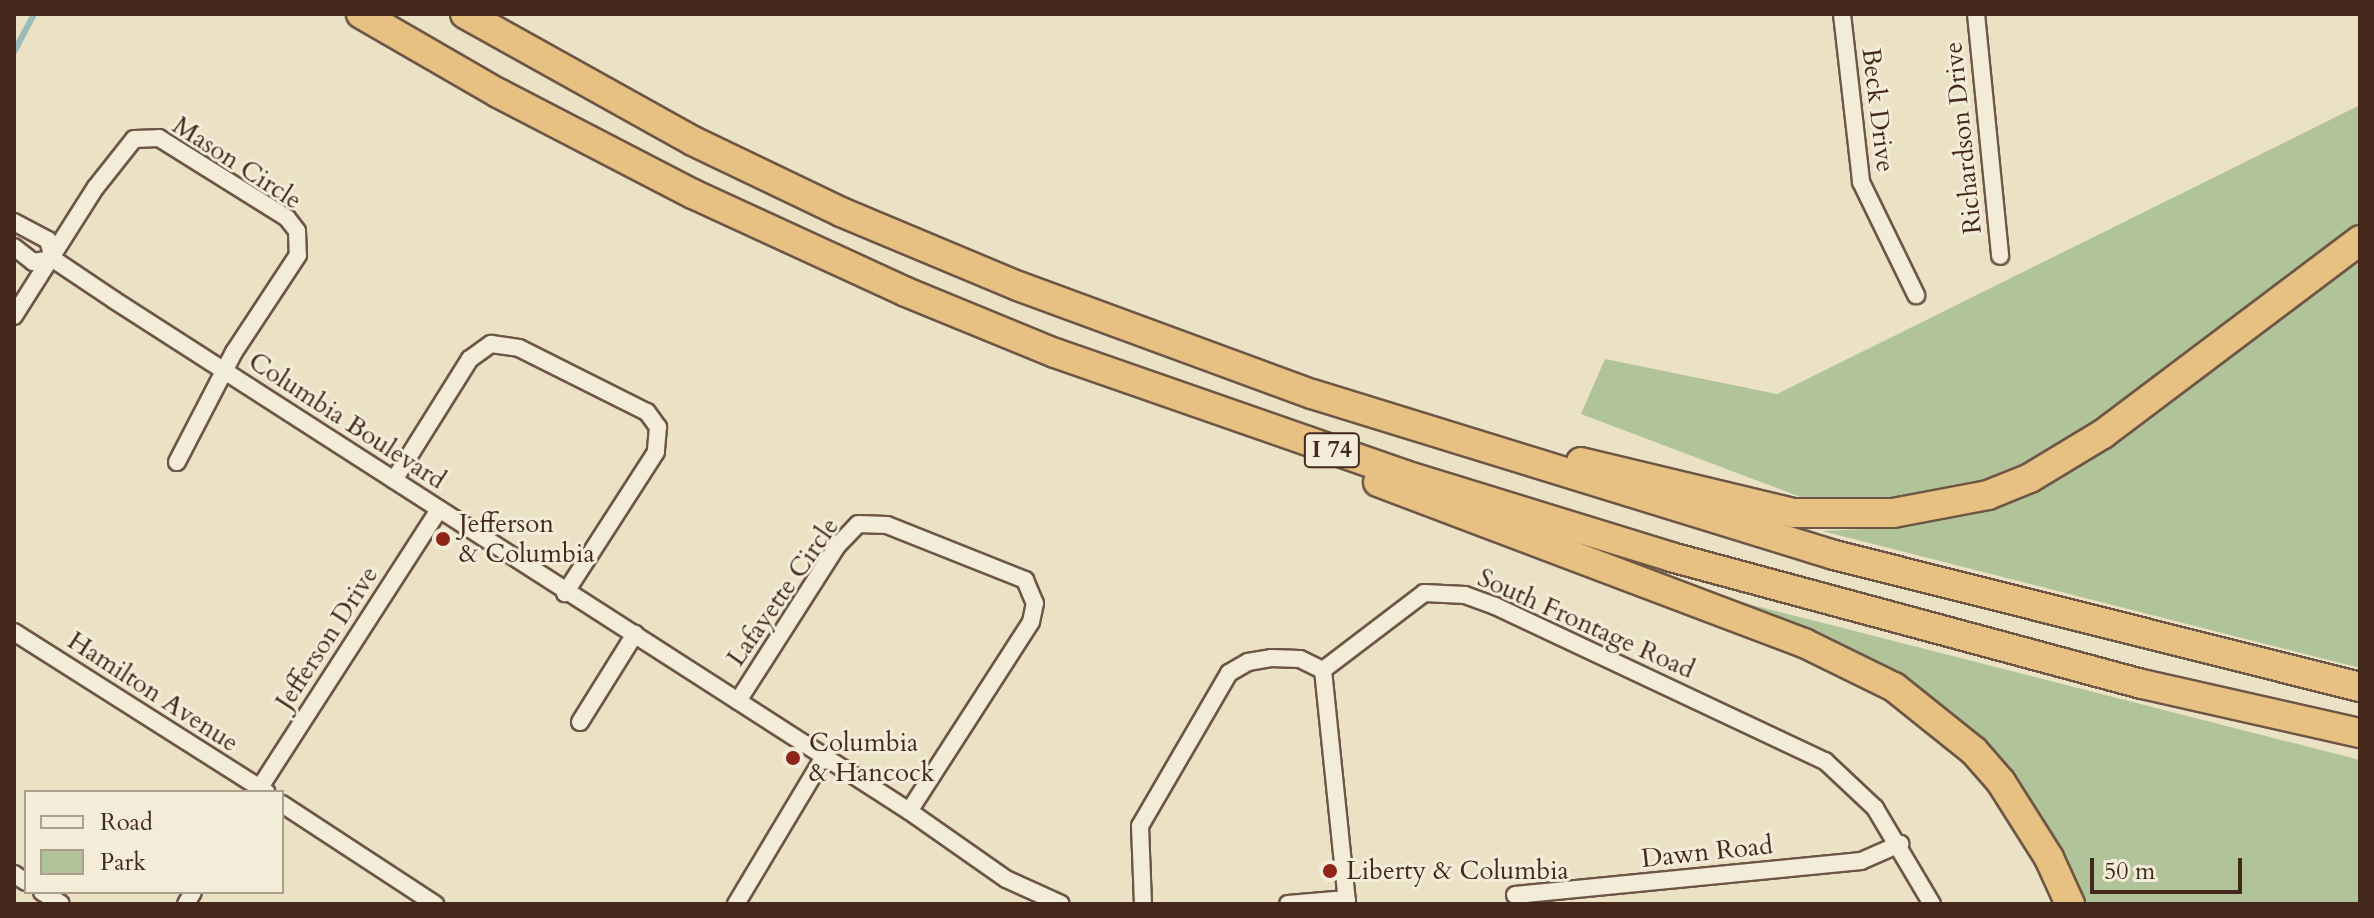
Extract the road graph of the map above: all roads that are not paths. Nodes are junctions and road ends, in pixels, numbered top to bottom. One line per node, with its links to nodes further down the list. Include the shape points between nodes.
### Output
1 (361, 14): 14 (highway, I 74, via 498,93 804,246 1055,353)
2 (465, 14): 13 (highway, I 74, via 693,141 841,212 1018,286)
3 (1842, 14): 10 (street, Beck Drive, via 1861,182)
4 (1976, 14): 8 (street, Richardson Drive)
5 (14, 222): 9 (street, Columbia Boulevard, via 48,240)
6 (2360, 240): 13 (highway, via 2071,456 1988,495 1921,509 1840,516 1750,505)
7 (14, 247): 9 (street, Columbia Boulevard, via 33,262)
8 (2000, 256)
9 (53, 259): 11 (street); 12 (street, Columbia Boulevard); 12 (street, Mason Circle, via 122,149 147,136 176,148 287,218 297,231 298,255)
10 (1916, 295)
11 (14, 316)
12 (225, 370): 15 (street); 16 (street, Columbia Boulevard)
13 (1312, 394): 22 (highway, I 74, via 1834,555)
14 (1251, 423): 25 (highway, I 74, via 1850,608 2142,684); 40 (highway, via 1414,498 1804,643 1894,687 1936,716 2001,782 2049,858)
15 (177, 462)
16 (394, 480): 17 (street, Columbia Boulevard); 18 (street, via 470,359 491,344 519,348 647,412 658,427 656,452)
17 (439, 510): 18 (street, Columbia Boulevard); 27 (street, Jefferson Drive)
18 (565, 593): 20 (street, Columbia Boulevard)
19 (14, 632): 27 (street, Hamilton Avenue)
20 (635, 634): 23 (street, Columbia Boulevard); 24 (street)
21 (1323, 670): 30 (street, South Frontage Road, via 1408,600 1424,593 1465,595 1805,750 1853,784); 33 (street); 37 (street, via 1300,659 1271,658 1229,673 1140,826)
22 (2360, 687)
23 (738, 701): 26 (street, Columbia Boulevard); 29 (street, Lafayette Circle, via 837,546 858,524 887,525 1025,580 1035,603 1031,622)
24 (580, 722)
25 (2360, 733)
26 (824, 757): 29 (street, Columbia Boulevard); 35 (street)
27 (261, 790)
28 (284, 805): 34 (street)
29 (909, 811): 32 (street, Columbia Boulevard)
30 (1900, 844): 31 (street, Dawn Road, via 1861,861); 39 (street, South Frontage Road)
31 (1515, 895)
32 (1029, 898): 36 (street, Columbia Boulevard)
33 (1347, 901): 38 (street)
34 (435, 904)
35 (736, 904)
36 (1061, 904)
37 (1143, 904)
38 (1288, 904)
39 (1932, 904)
40 (2070, 904)

